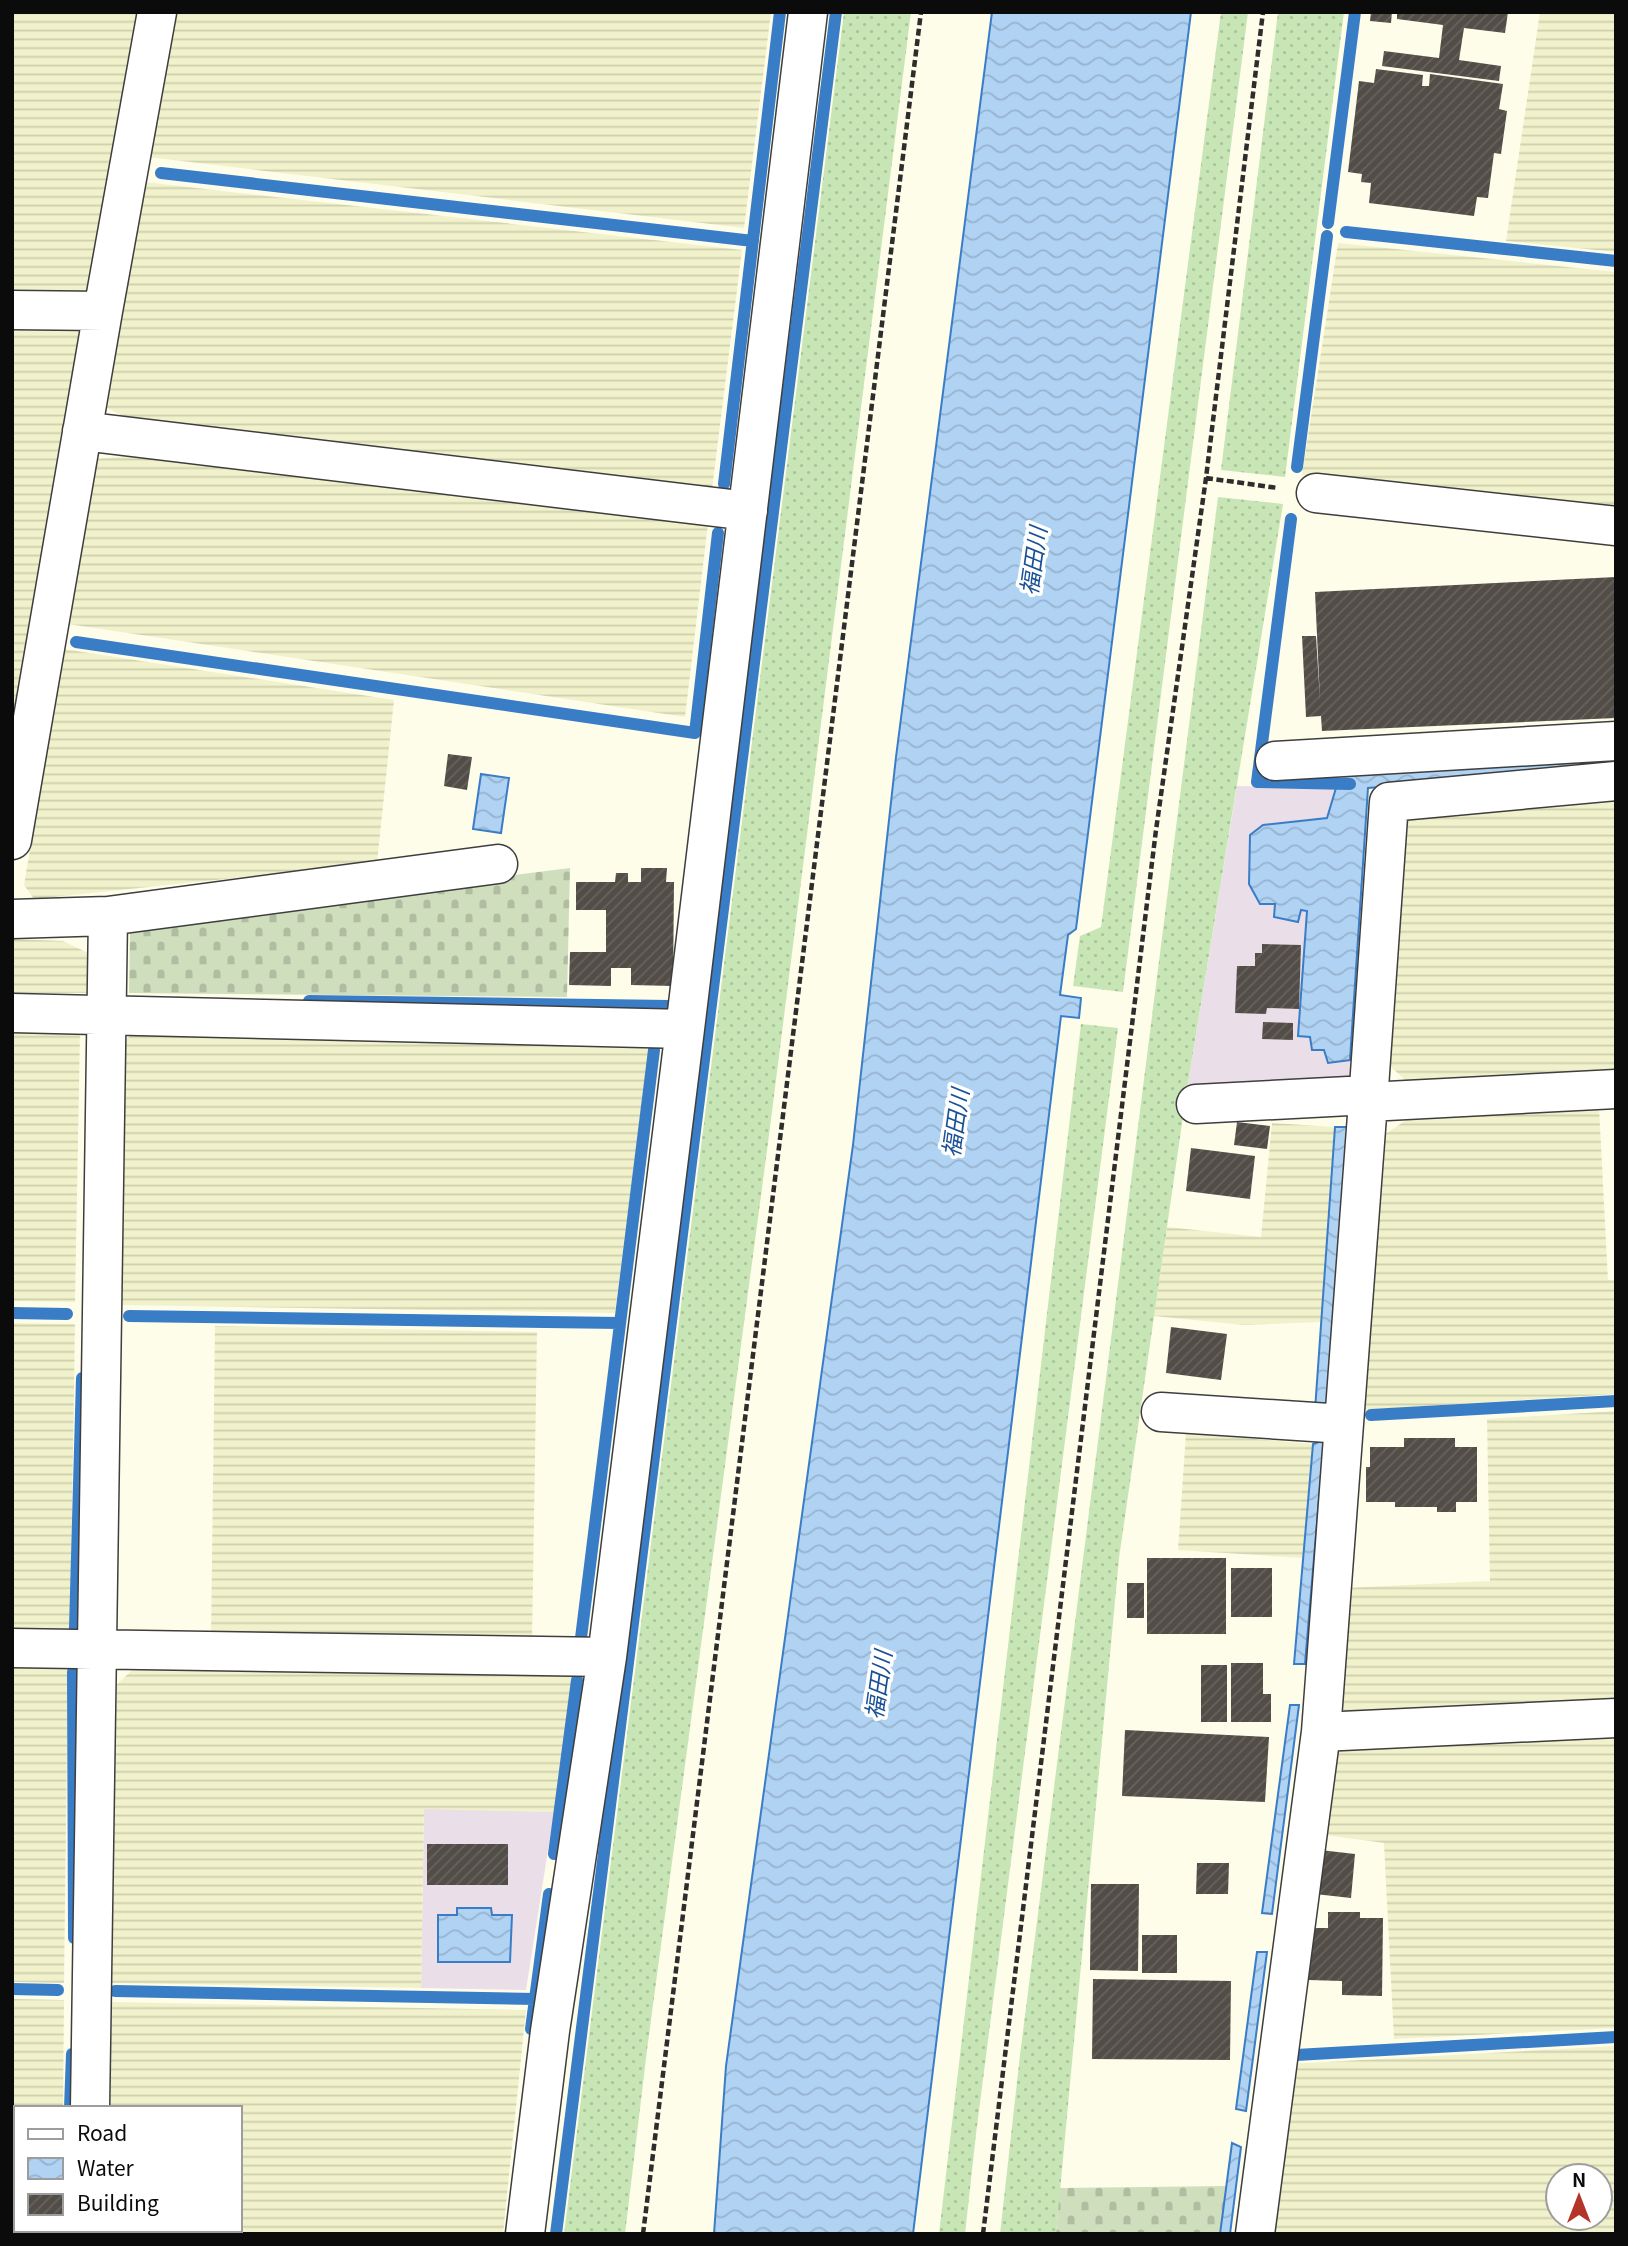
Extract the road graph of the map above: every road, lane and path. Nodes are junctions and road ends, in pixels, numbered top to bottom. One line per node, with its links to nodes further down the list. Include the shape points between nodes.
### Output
1 (158, 12): 6 (street)
2 (808, 12): 10 (street)
3 (921, 12): 34 (path)
4 (1263, 12): 8 (path)
5 (12, 310): 6 (street)
6 (103, 311): 7 (street)
7 (82, 431): 10 (street); 15 (street)
8 (1206, 478): 9 (path); 35 (path, via 1154,844)
9 (1316, 493): 11 (street)
10 (748, 511): 21 (street)
11 (1616, 526)
12 (1616, 741): 13 (street)
13 (1275, 761)
14 (1616, 781): 23 (street, via 1389,802)
15 (12, 840)
16 (498, 864): 17 (street)
17 (108, 916): 18 (street); 20 (street)
18 (12, 919)
19 (12, 1013): 20 (street)
20 (107, 1014): 21 (street); 28 (street)
21 (685, 1029): 29 (street)
22 (1616, 1089): 23 (street)
23 (1368, 1099): 24 (street); 26 (street)
24 (1196, 1104)
25 (1161, 1412): 26 (street)
26 (1343, 1424): 31 (street)
27 (12, 1648): 28 (street)
28 (99, 1650): 29 (street); 32 (street)
29 (607, 1657): 33 (street, via 550,2031)
30 (1616, 1718): 31 (street)
31 (1321, 1732): 36 (street)
32 (90, 2106)
33 (525, 2234)
34 (643, 2234)
35 (983, 2234)
36 (1255, 2234)

